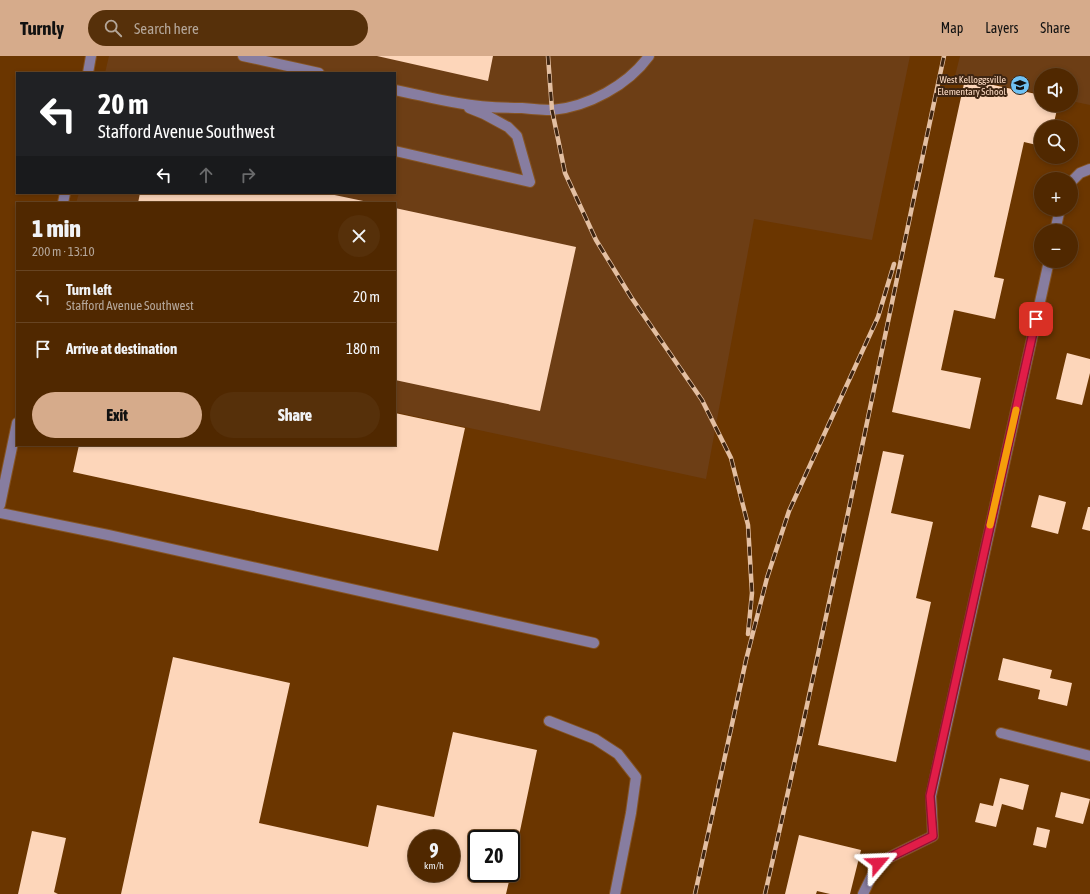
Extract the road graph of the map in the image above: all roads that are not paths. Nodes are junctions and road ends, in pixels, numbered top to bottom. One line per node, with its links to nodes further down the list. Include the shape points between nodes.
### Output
1 (91, 56): 4 (street)
2 (243, 56): 5 (street)
3 (649, 56): 7 (street, via 628,79 610,91 572,106 552,110)
4 (88, 72)
5 (314, 72)
6 (396, 90): 7 (street)
7 (458, 103): 8 (street, via 508,127 517,136 530,182)
8 (396, 151)
9 (1090, 169): 10 (street)
10 (1078, 175)
11 (1047, 268): 20 (street, via 930,796 933,836 878,863)
12 (16, 428): 13 (street)
13 (0, 505)
14 (0, 512): 15 (street)
15 (594, 643)
16 (549, 721): 19 (street, via 595,739 618,754 636,777)
17 (1001, 733): 18 (street)
18 (1090, 756)
19 (615, 894)
20 (863, 894)

